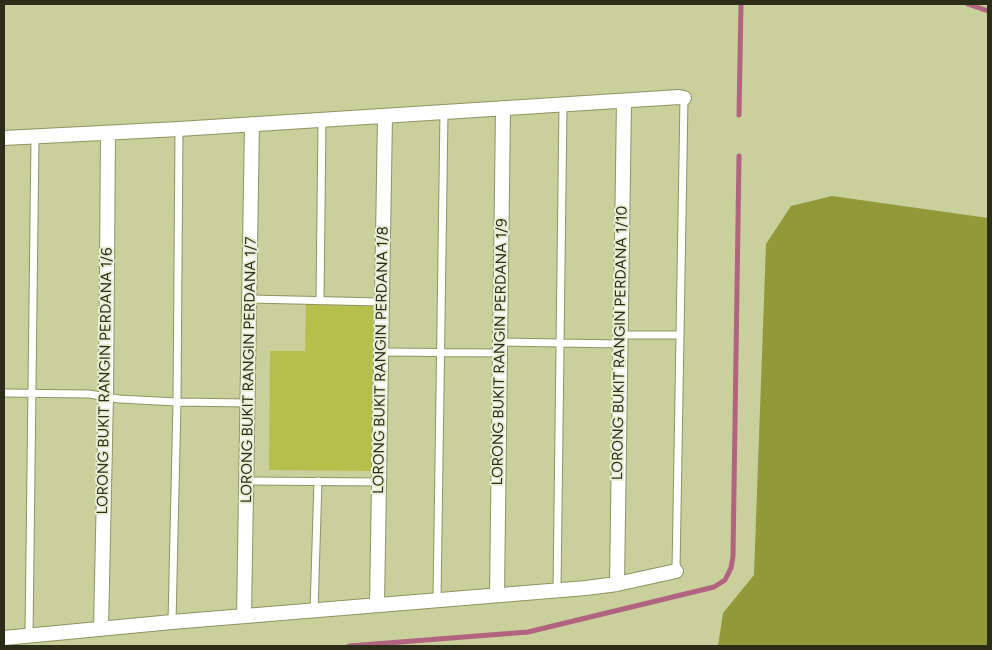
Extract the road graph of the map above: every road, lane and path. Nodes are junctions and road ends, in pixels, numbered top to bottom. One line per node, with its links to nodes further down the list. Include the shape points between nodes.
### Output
1 (684, 98): 2 (street); 16 (lane)
2 (624, 101): 3 (street); 17 (street, LORONG BUKIT RANGIN PERDANA 1/10)
3 (563, 104): 4 (street); 18 (lane)
4 (504, 108): 5 (street); 19 (street, LORONG BUKIT RANGIN PERDANA 1/9)
5 (444, 112): 6 (street); 21 (lane)
6 (385, 116): 7 (street); 15 (street, LORONG BUKIT RANGIN PERDANA 1/8)
7 (322, 120): 8 (street); 14 (lane)
8 (252, 124): 9 (street); 13 (street, LORONG BUKIT RANGIN PERDANA 1/7)
9 (179, 129): 10 (street); 25 (lane)
10 (108, 133): 11 (street); 24 (street, LORONG BUKIT RANGIN PERDANA 1/6)
11 (35, 137): 12 (street); 23 (lane)
12 (4, 138)
13 (250, 299): 14 (lane); 26 (street, LORONG BUKIT RANGIN PERDANA 1/7)
14 (320, 301): 15 (lane)
15 (381, 302): 20 (street, LORONG BUKIT RANGIN PERDANA 1/8)
16 (680, 335): 17 (lane); 30 (lane)
17 (620, 339): 18 (lane); 31 (street, LORONG BUKIT RANGIN PERDANA 1/10)
18 (560, 342): 19 (lane); 32 (lane)
19 (500, 348): 21 (lane); 33 (street, LORONG BUKIT RANGIN PERDANA 1/9)
20 (381, 352): 21 (lane); 29 (street, LORONG BUKIT RANGIN PERDANA 1/8)
21 (440, 352): 34 (lane)
22 (4, 394): 23 (lane)
23 (32, 394): 24 (lane); 40 (lane)
24 (106, 396): 25 (lane); 39 (street, LORONG BUKIT RANGIN PERDANA 1/6)
25 (177, 402): 26 (lane); 38 (lane)
26 (248, 403): 27 (street, LORONG BUKIT RANGIN PERDANA 1/7)
27 (247, 481): 28 (lane); 37 (street, LORONG BUKIT RANGIN PERDANA 1/7)
28 (318, 481): 29 (lane); 36 (lane)
29 (380, 482): 35 (street, LORONG BUKIT RANGIN PERDANA 1/8)
30 (676, 570): 31 (street)
31 (617, 584): 32 (street)
32 (557, 591): 33 (street)
33 (497, 595): 34 (street)
34 (437, 600): 35 (street)
35 (377, 605): 36 (street)
36 (314, 611): 37 (street)
37 (244, 616): 38 (street)
38 (172, 622): 39 (street)
39 (102, 629): 40 (street)
40 (29, 635): 41 (street)
41 (4, 638)

